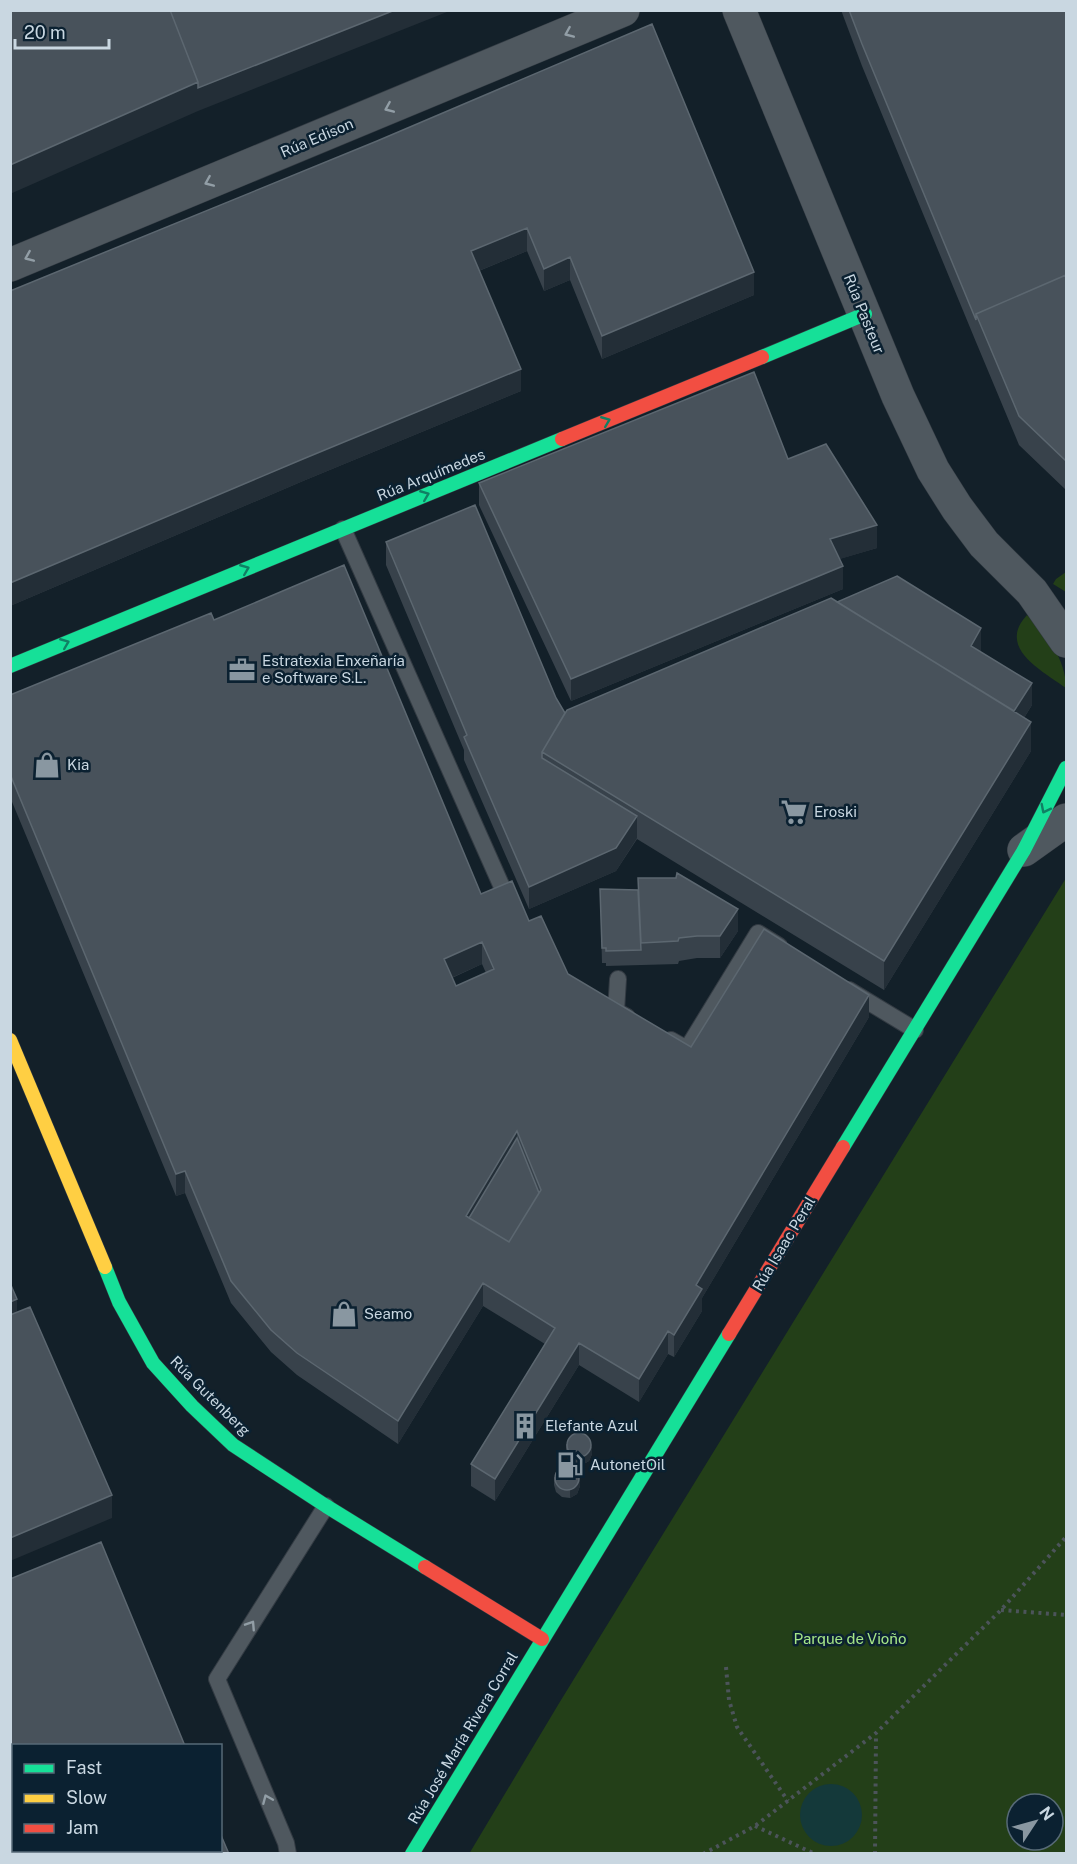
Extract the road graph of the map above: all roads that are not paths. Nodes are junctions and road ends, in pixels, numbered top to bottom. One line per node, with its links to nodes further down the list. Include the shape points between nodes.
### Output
1 (623, 10): 3 (street, Rúa Edison, one-way to 3)
2 (739, 10): 4 (street, Rúa Pasteur)
3 (10, 265)
4 (865, 314): 5 (street, Rúa Arquímedes, one-way to 4); 6 (street, Rúa Pasteur, via 933,470 984,544)
5 (343, 529): 9 (street, Rúa Arquímedes, one-way to 5); 13 (lane)
6 (1032, 592): 7 (street, Rúa Pasteur); 8 (street, Rúa Pasteur)
7 (1066, 603)
8 (1066, 641)
9 (10, 666)
10 (1066, 768): 12 (street, Rúa Isaac Peral, one-way to 12)
11 (1066, 820): 12 (street, Rúa Isaac Peral)
12 (1024, 850): 18 (street, Rúa Isaac Peral)
13 (502, 887)
14 (797, 957): 19 (lane, via 758,933 687,1049)
15 (618, 979): 17 (lane, via 616,1011)
16 (836, 981): 18 (lane)
17 (636, 1022)
18 (915, 1030): 22 (street, Rúa Isaac Peral)
19 (657, 1033)
20 (10, 1040): 21 (street, Rúa Gutenberg, via 119,1302 153,1363 233,1445)
21 (326, 1506): 22 (street, Rúa Gutenberg); 23 (lane, one-way to 21, via 216,1679)
22 (542, 1639): 24 (street, Rúa José María Rivera Corral)
23 (288, 1854)
24 (412, 1854)

